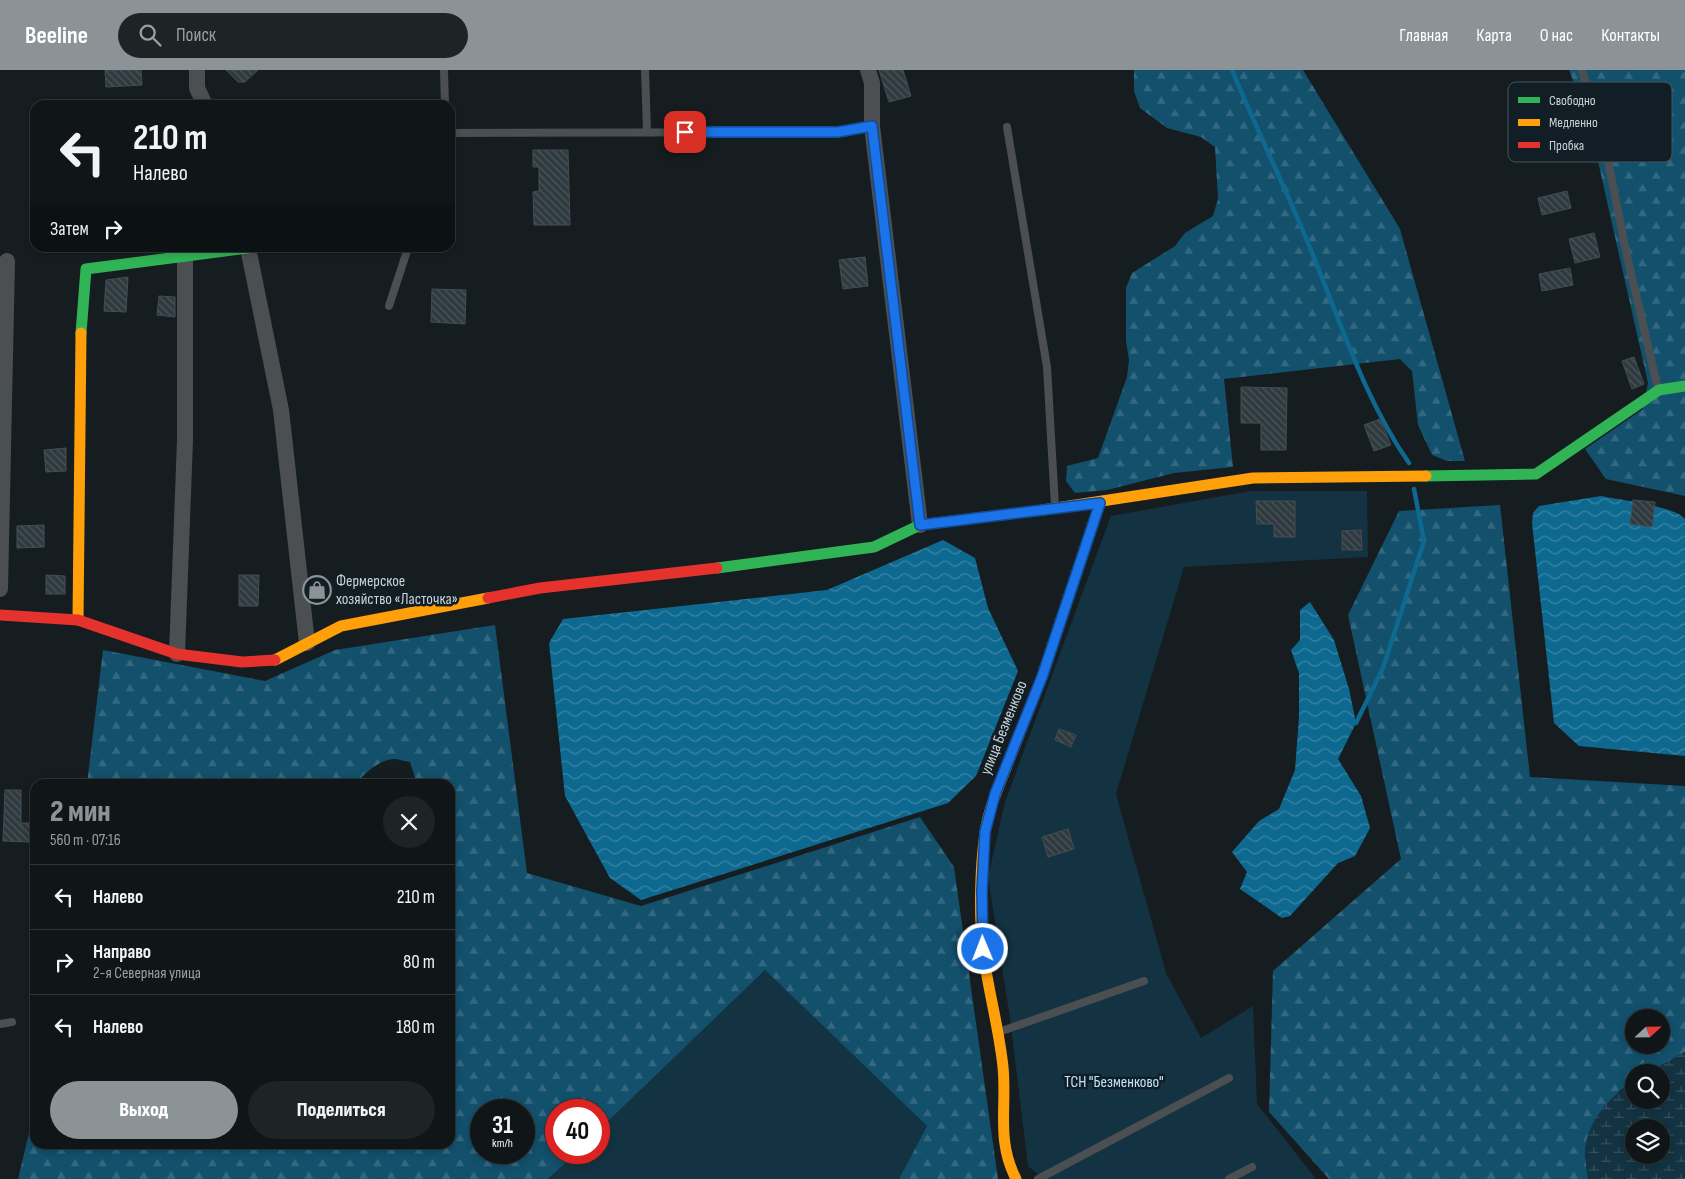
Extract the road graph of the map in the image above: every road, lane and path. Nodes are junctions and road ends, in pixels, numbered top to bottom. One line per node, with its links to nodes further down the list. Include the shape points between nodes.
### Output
1 (197, 70): 7 (street, via 197,88)
2 (444, 70): 8 (lane)
3 (645, 70): 11 (lane)
4 (868, 70): 9 (street, via 872,83)
5 (1582, 70): 6 (lane)
6 (1586, 82)
7 (203, 100)
8 (444, 100)
9 (872, 126): 11 (lane, via 838,132); 24 (street)
10 (1007, 127): 23 (lane, via 1047,367)
11 (647, 132): 12 (lane)
12 (455, 133)
13 (1608, 162): 21 (lane)
14 (216, 252): 17 (street)
15 (249, 252): 28 (street, via 281,410)
16 (407, 252): 19 (lane)
17 (185, 256): 27 (street, via 86,269 81,309); 29 (street, via 184,440)
18 (7, 262): 25 (street)
19 (389, 306)
20 (1685, 386): 21 (street)
21 (1658, 390): 22 (street, via 1536,474 1253,478)
22 (1100, 503): 23 (street); 33 (street, улица Безменково, via 1042,677 995,794 985,832 983,949)
23 (1055, 508): 24 (street)
24 (920, 525): 28 (street, via 874,547 540,588 341,626)
25 (0, 589)
26 (0, 615): 27 (street)
27 (78, 620): 29 (street)
28 (307, 644): 29 (street, via 274,661 242,662)
29 (177, 654)
30 (1144, 981): 33 (lane)
31 (12, 1022): 32 (lane)
32 (0, 1024)
33 (999, 1032): 36 (street, улица Безменково, via 1003,1068 1002,1131 1008,1164)
34 (1229, 1078): 37 (lane)
35 (1252, 1167): 38 (lane)
36 (1016, 1179)
37 (1038, 1179)
38 (1229, 1179)

